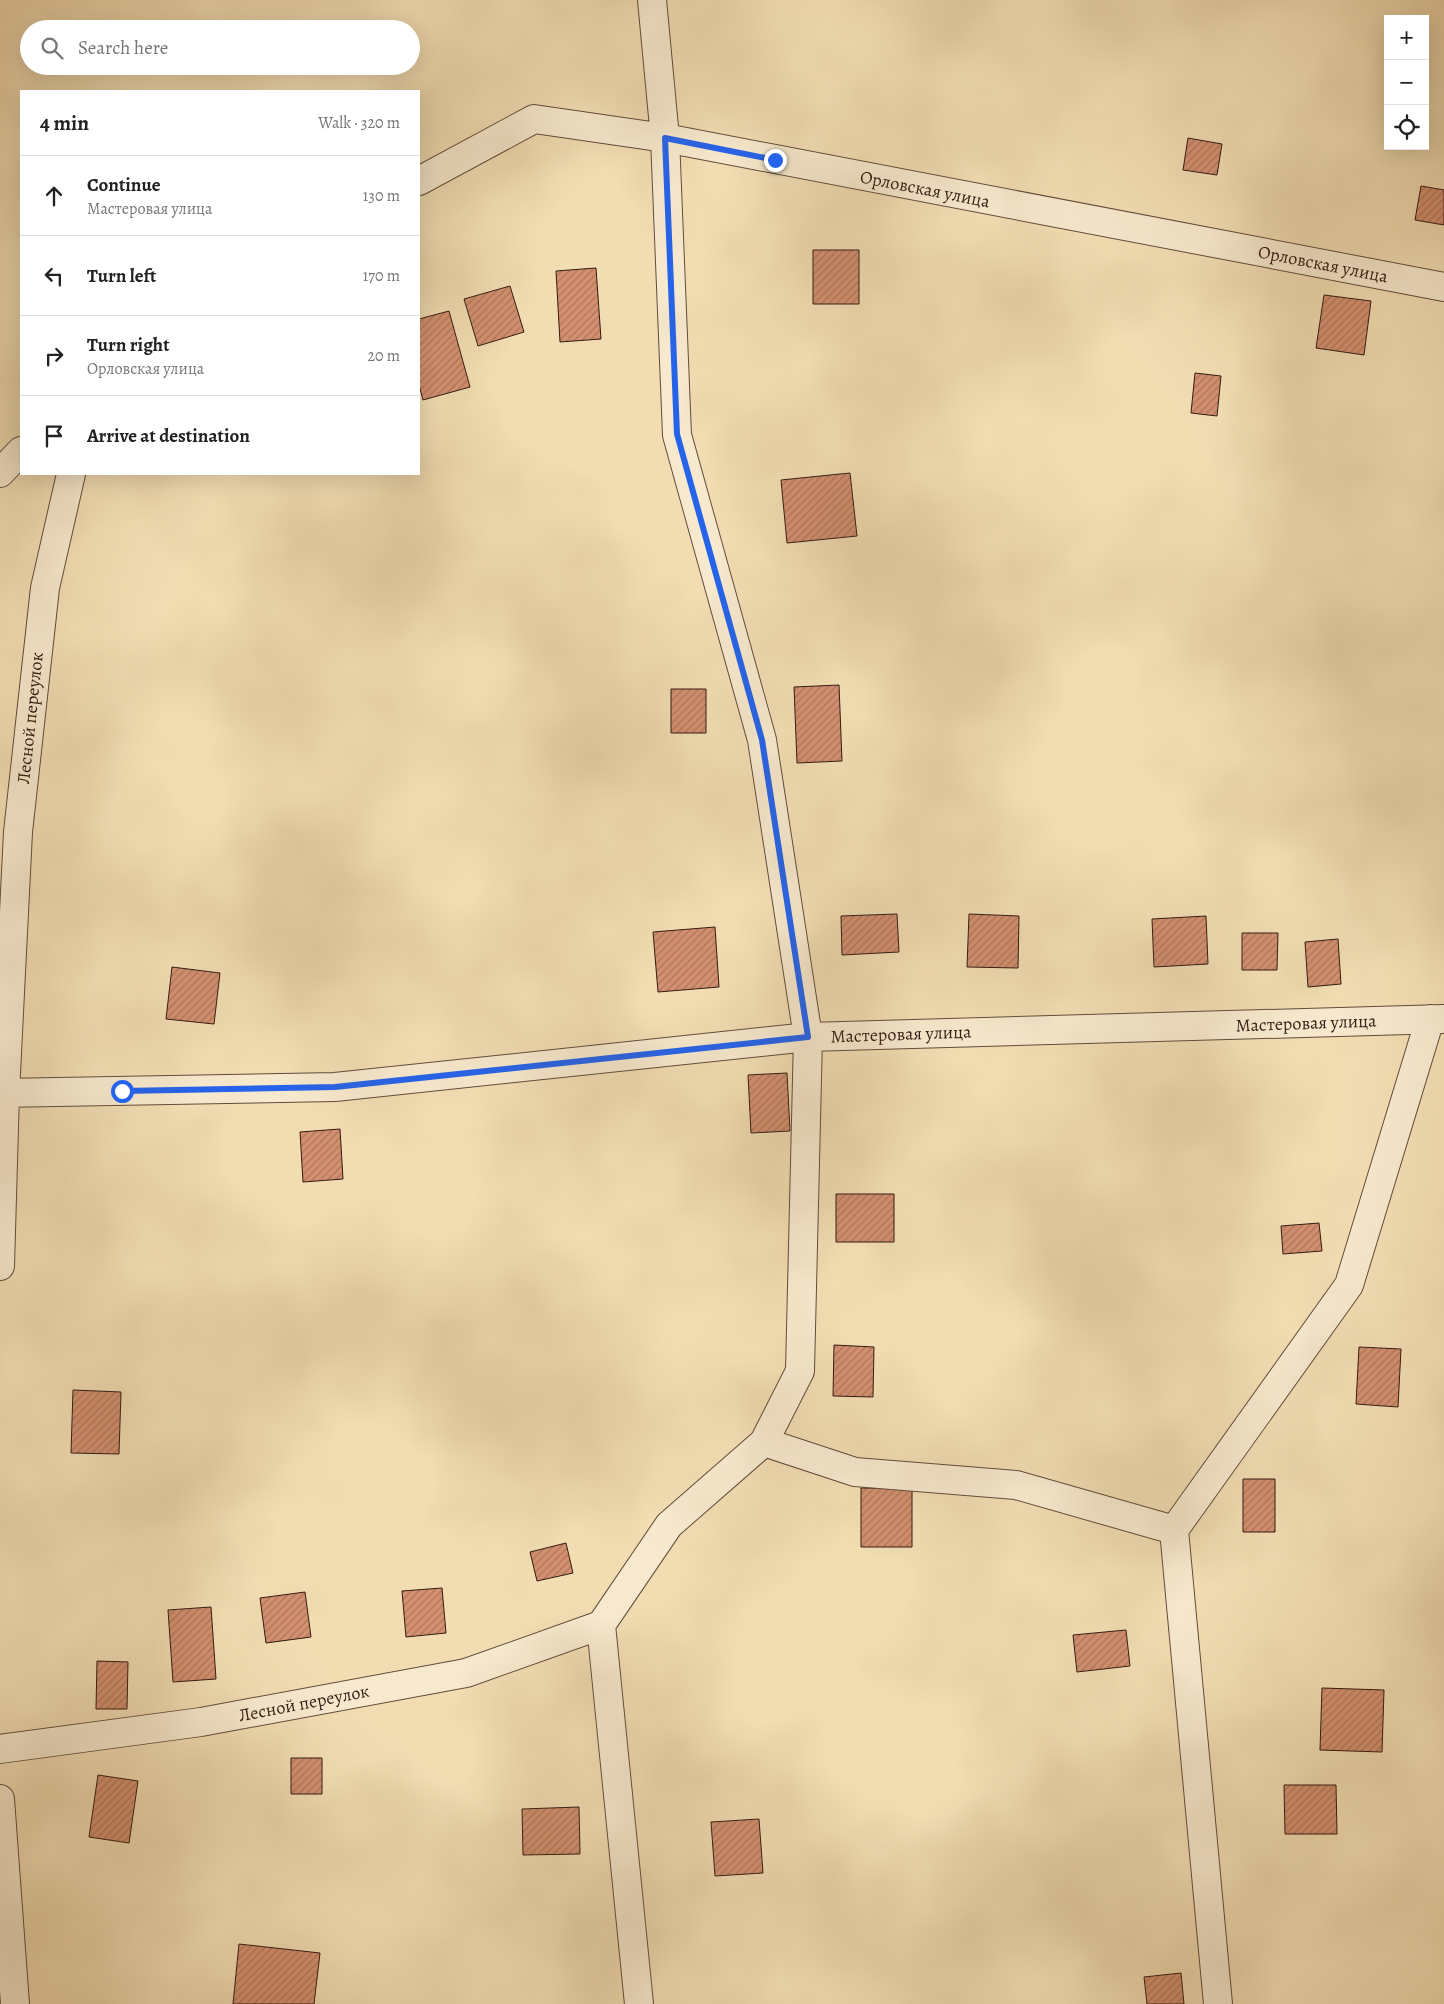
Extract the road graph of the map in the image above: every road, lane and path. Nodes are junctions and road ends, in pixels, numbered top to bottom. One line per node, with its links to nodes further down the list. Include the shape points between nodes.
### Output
1 (652, 0): 2 (street)
2 (665, 138): 3 (street, Орловская улица, via 534,119); 4 (street, Орловская улица); 9 (street, via 677,434 762,740)
3 (420, 181)
4 (1444, 287)
5 (20, 452): 6 (street)
6 (0, 473)
7 (71, 475): 10 (street, Лесной переулок, via 44,588 18,832)
8 (1437, 1019): 9 (street, Мастеровая улица); 13 (street, via 1349,1285)
9 (808, 1037): 10 (street, Мастеровая улица, via 335,1087); 12 (street, via 800,1371)
10 (3, 1093): 11 (street, Лесной переулок)
11 (0, 1266)
12 (764, 1442): 13 (street, via 855,1472 1016,1485); 14 (street, via 669,1525)
13 (1174, 1530): 19 (street)
14 (601, 1625): 15 (street, Лесной переулок, via 466,1673 201,1722); 18 (street)
15 (0, 1749)
16 (0, 1799): 17 (street)
17 (15, 2004)
18 (639, 2004)
19 (1218, 2004)

